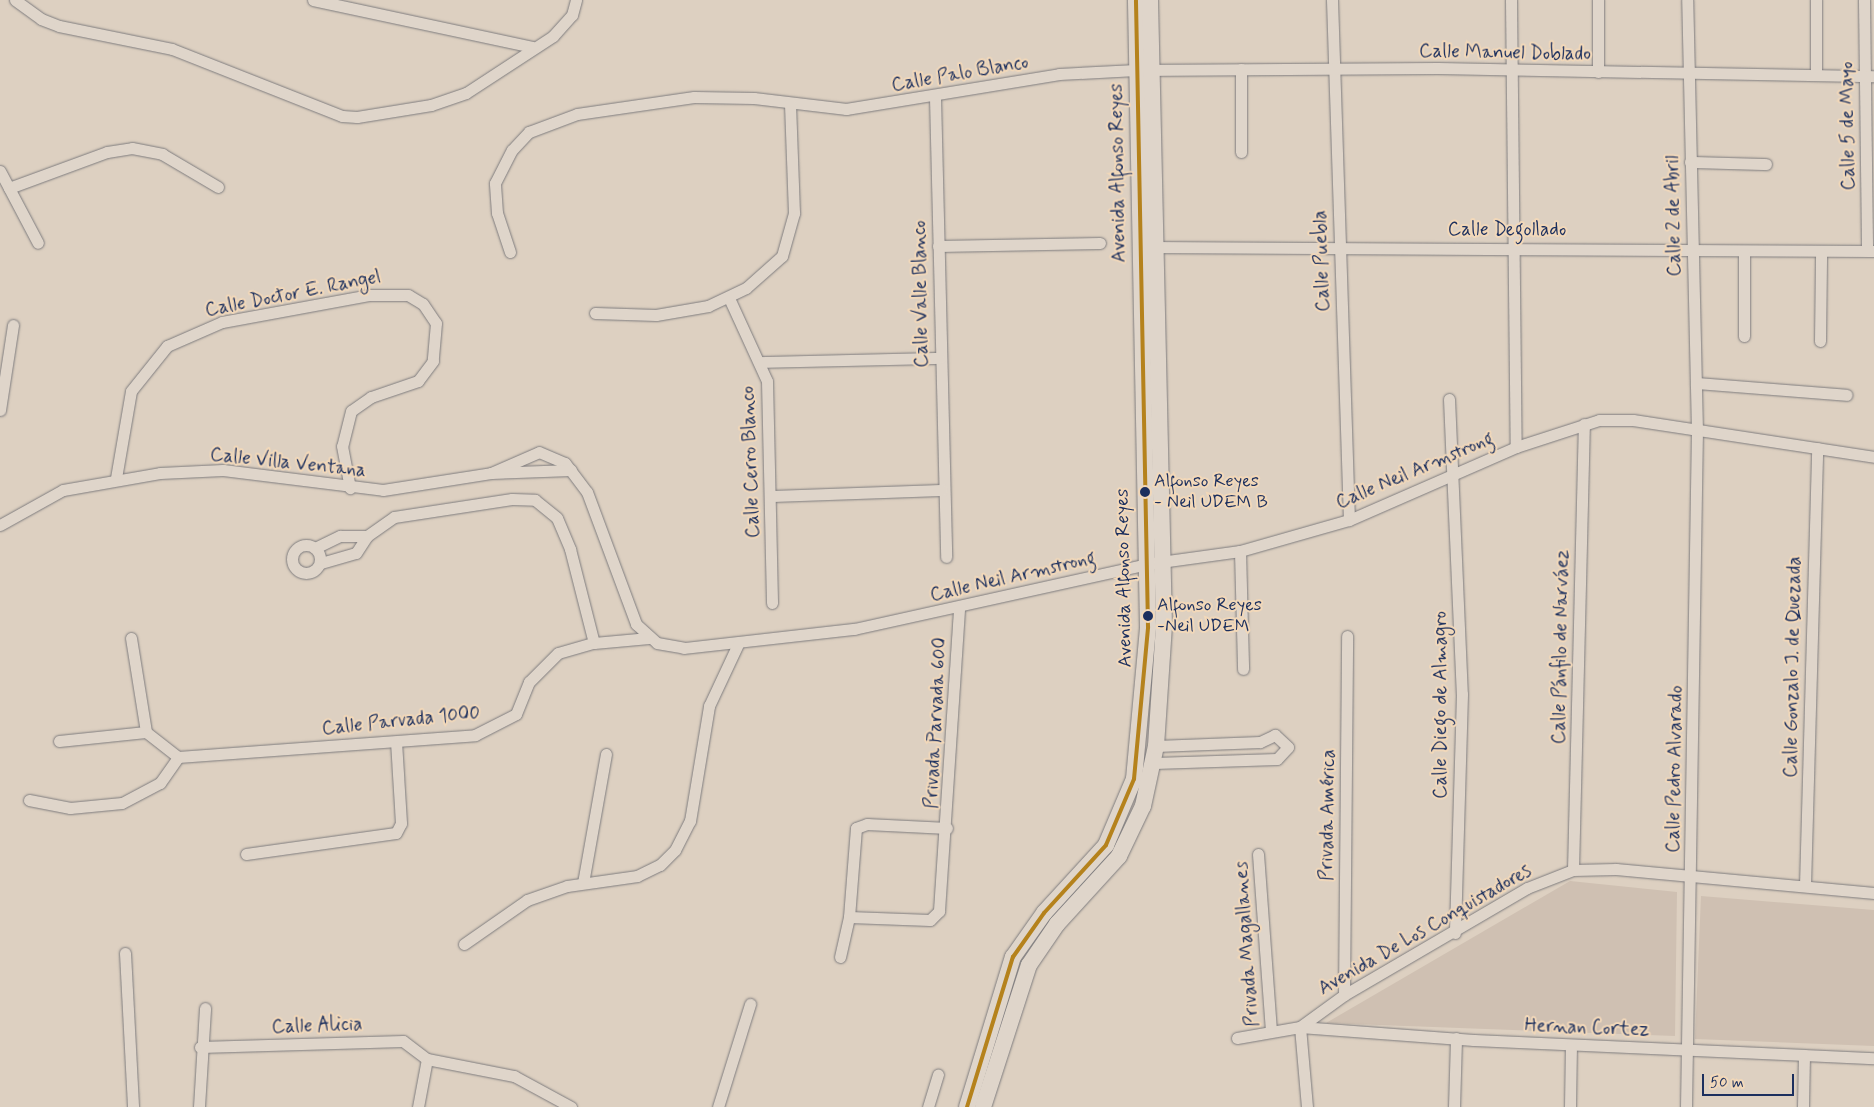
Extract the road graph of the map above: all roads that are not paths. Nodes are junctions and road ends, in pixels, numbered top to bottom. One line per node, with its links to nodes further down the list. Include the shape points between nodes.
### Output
1 (15, 0): 12 (street, via 41,19 59,26 172,49 342,116 383,115 448,100 466,93)
2 (313, 0): 12 (street)
3 (576, 0): 12 (street, via 564,26)
4 (1136, 0): 16 (main road, Avenida Alfonso Reyes)
5 (1150, 0): 16 (main road, Avenida Alfonso Reyes)
6 (1332, 0): 14 (street, Calle Puebla)
7 (1511, 0): 15 (street)
8 (1598, 0): 17 (street)
9 (1687, 0): 18 (street, Calle 2 de Abril)
10 (1816, 0): 19 (street)
11 (1864, 0): 20 (street, Calle 5 de Mayo)
12 (532, 47)
13 (1241, 69): 14 (street, Calle Manuel Doblado); 16 (street, Calle Manuel Doblado); 23 (street)
14 (1334, 69): 15 (street, Calle Manuel Doblado); 33 (street, Calle Puebla)
15 (1513, 69): 17 (street, Calle Manuel Doblado); 34 (street)
16 (1144, 70): 21 (street, Calle Palo Blanco, via 1058,74); 32 (main road, Avenida Alfonso Reyes)
17 (1598, 72): 18 (street, Calle Manuel Doblado)
18 (1688, 73): 19 (street, Calle Manuel Doblado); 24 (street, Calle 2 de Abril)
19 (1816, 74): 20 (street, Calle Manuel Doblado)
20 (1869, 76): 36 (street, Calle 5 de Mayo)
21 (935, 97): 22 (street, Calle Palo Blanco, via 846,109); 31 (street, Calle Valle Blanco)
22 (790, 104): 37 (street, Calle Palo Blanco, via 694,97 577,114 541,124 512,150 495,183 497,213); 40 (street, via 795,179 792,233 782,256)
23 (1241, 152)
24 (1690, 162): 25 (street); 35 (street, Calle 2 de Abril)
25 (1766, 164)
26 (0, 171): 28 (street)
27 (218, 187): 28 (street, via 162,154 132,148 107,152)
28 (9, 188): 29 (street)
29 (38, 243)
30 (1100, 243): 31 (street)
31 (938, 246): 45 (street, Calle Valle Blanco)
32 (1148, 247): 33 (street, Calle Degollado); 71 (main road, Avenida Alfonso Reyes); 73 (main road, Avenida Alfonso Reyes)
33 (1339, 247): 34 (street, Calle Degollado); 65 (street, Calle Puebla)
34 (1514, 247): 35 (street, Calle Degollado); 55 (street)
35 (1691, 250): 39 (street, Calle Degollado); 48 (street, Calle 2 de Abril)
36 (1870, 251): 38 (street, Calle Degollado)
37 (510, 252)
38 (1821, 253): 39 (street, Calle Degollado); 44 (street)
39 (1744, 254): 43 (street)
40 (729, 298): 41 (street, via 684,312 618,317); 47 (street, Calle Cerro Blanco)
41 (595, 313)
42 (12, 325): 46 (street)
43 (1744, 336)
44 (1820, 341)
45 (940, 358): 47 (street); 63 (street, Calle Valle Blanco)
46 (3, 361): 49 (street)
47 (761, 362): 64 (street, Calle Cerro Blanco, via 770,406)
48 (1696, 383): 50 (street); 54 (street, Calle 2 de Abril)
49 (3, 385): 52 (street)
50 (1847, 395)
51 (1449, 399): 61 (street, Calle Diego de Almagro)
52 (0, 410)
53 (1584, 424): 54 (street, Calle Neil Armstrong, via 1616,418); 55 (street, Calle Neil Armstrong); 93 (street, Calle Pánfilo de Narváez)
54 (1697, 431): 56 (street, Calle Neil Armstrong); 94 (street, Calle Pedro Alvarado)
55 (1516, 448): 61 (street, Calle Neil Armstrong)
56 (1817, 448): 57 (street, Calle Neil Armstrong); 96 (street, Calle Gonzalo J. de Quezada)
57 (1874, 457)
58 (571, 470): 59 (street, Calle Villa Ventana); 59 (street, Calle Villa Ventana, via 556,457 539,452); 78 (street, Calle Villa Ventana, via 587,492 636,624)
59 (491, 473): 62 (street, Calle Villa Ventana, via 404,489)
60 (116, 478): 62 (street, Calle Villa Ventana, via 223,470); 62 (street, Calle Doctor E. Rangel, via 131,391 167,346 222,322 369,295 408,295 423,304 436,323 433,361 418,381 371,397 351,411 342,446); 66 (street, Calle Villa Ventana, via 55,493)
61 (1454, 478): 65 (street, Calle Neil Armstrong); 99 (street, Calle Diego de Almagro, via 1462,694)
62 (350, 488)
63 (942, 490): 64 (street); 70 (street, Calle Valle Blanco)
64 (771, 496): 74 (street, Calle Cerro Blanco)
65 (1349, 520): 69 (street, Calle Neil Armstrong)
66 (0, 525)
67 (367, 536): 68 (street, via 340,536); 72 (street, via 356,553); 79 (street, via 394,517 512,499 535,500 557,518 570,548)
68 (315, 548): 72 (street); 72 (street, via 298,548 293,564 307,574)
69 (1240, 551): 71 (street, Calle Neil Armstrong); 82 (street)
70 (946, 557)
71 (1162, 562): 73 (street, Calle Neil Armstrong); 87 (main road, Avenida Alfonso Reyes, via 1164,627)
72 (320, 563)
73 (1146, 564): 75 (street, Calle Neil Armstrong); 123 (main road, Avenida Alfonso Reyes, via 1144,699 1128,801 1106,845 1044,913 1013,957)
74 (772, 603)
75 (959, 608): 80 (street, Calle Neil Armstrong, via 854,629); 90 (street, Privada Parvada 600)
76 (1347, 636): 103 (street, Privada América)
77 (131, 638): 83 (street)
78 (650, 638): 79 (street, Calle Parvada 1000); 81 (street, Calle Villa Ventana)
79 (594, 643): 85 (street, Calle Parvada 1000, via 550,658 529,682 516,714 485,732)
80 (738, 644): 81 (street, Calle Neil Armstrong); 95 (street, via 709,706 690,821 675,850 660,865 637,876)
81 (674, 648)
82 (1243, 669)
83 (146, 732): 84 (street); 88 (street)
84 (59, 741)
85 (396, 742): 88 (street, Calle Parvada 1000); 91 (street, via 401,823 396,832)
86 (606, 754): 95 (street)
87 (1155, 754): 87 (street, via 1277,759 1288,747 1275,735 1260,742); 124 (main road, Avenida Alfonso Reyes, via 1143,806 1119,856 1057,924 1029,965)
88 (178, 758): 89 (street, via 160,784 122,803 70,808)
89 (29, 800)
90 (947, 828): 98 (street, via 939,911 934,918); 98 (street, Privada Parvada 600, via 867,824 856,828)
91 (246, 854)
92 (1258, 854): 107 (street, Privada Magallanes)
93 (1573, 870): 94 (street, Avenida De Los Conquistadores); 99 (street, Avenida De Los Conquistadores, via 1527,888)
94 (1691, 876): 96 (street, Avenida De Los Conquistadores); 112 (street, Calle Pedro Alvarado)
95 (583, 883): 100 (street, via 527,900)
96 (1805, 886): 97 (street, Avenida De Los Conquistadores)
97 (1874, 893)
98 (849, 917): 102 (street, Privada Parvada 600)
99 (1456, 933): 103 (street, Avenida De Los Conquistadores)
100 (464, 944)
101 (125, 953): 117 (street)
102 (840, 956)
103 (1344, 995): 106 (street, Avenida De Los Conquistadores)
104 (750, 1004): 121 (street)
105 (205, 1008): 111 (street)
106 (1300, 1027): 107 (street, Avenida De Los Conquistadores); 109 (street, Hernan Cortez); 125 (street)
107 (1271, 1032): 108 (street, Avenida De Los Conquistadores)
108 (1237, 1038)
109 (1456, 1038): 110 (street, Hernan Cortez); 126 (street)
110 (1571, 1046): 112 (street, Hernan Cortez); 127 (street)
111 (200, 1047): 115 (street, Calle Alicia, via 403,1041); 118 (street)
112 (1687, 1048): 113 (street, Hernan Cortez); 128 (street, Calle Pedro Alvarado)
113 (1804, 1055): 114 (street, Hernan Cortez); 129 (street)
114 (1874, 1058)
115 (428, 1059): 119 (street); 120 (street, via 514,1076)
116 (938, 1074): 122 (street)
117 (133, 1107)
118 (199, 1107)
119 (418, 1107)
120 (571, 1107)
121 (718, 1107)
122 (928, 1107)
123 (967, 1107)
124 (984, 1107)
125 (1307, 1107)
126 (1454, 1107)
127 (1570, 1107)
128 (1686, 1107)
129 (1803, 1107)

